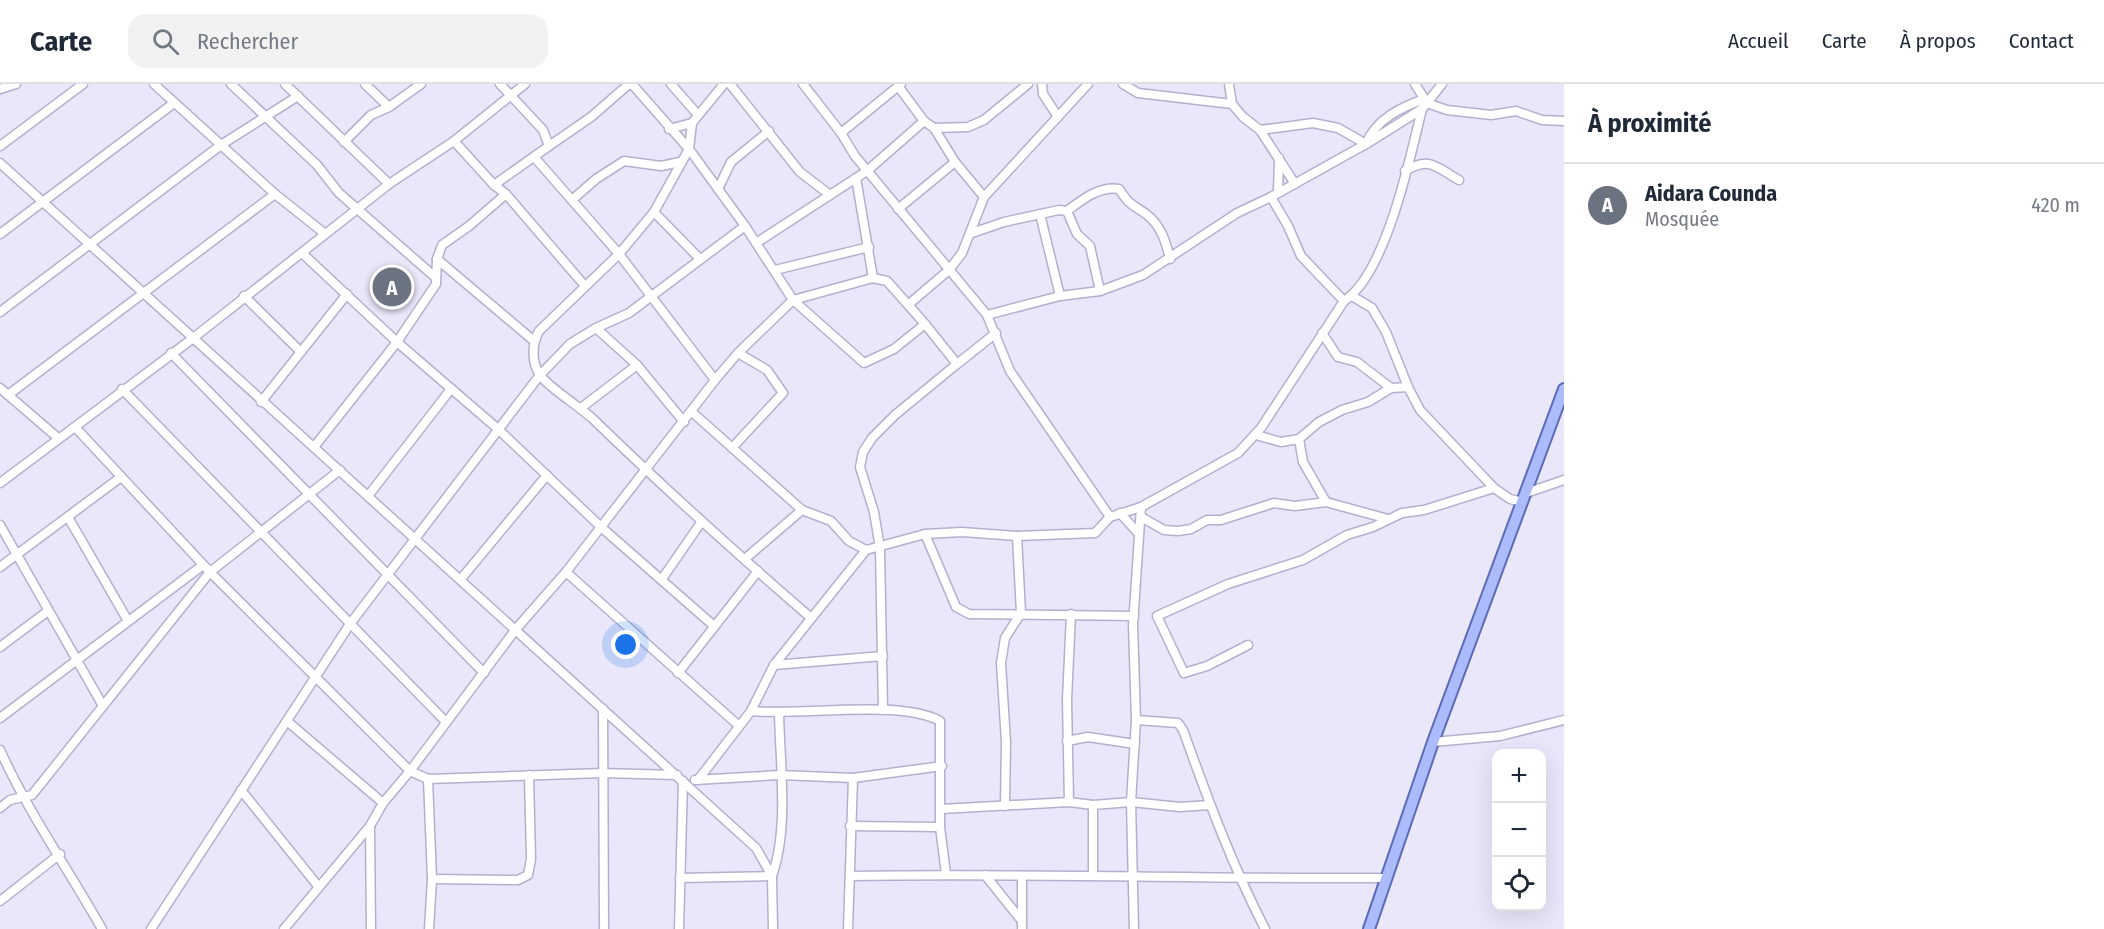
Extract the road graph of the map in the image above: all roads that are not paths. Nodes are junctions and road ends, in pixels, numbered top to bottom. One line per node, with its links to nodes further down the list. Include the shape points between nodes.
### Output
1 (16, 84): 24 (street)
2 (83, 84): 47 (street)
3 (154, 84): 28 (street)
4 (231, 84): 33 (street)
5 (285, 84): 27 (street)
6 (365, 84): 31 (street)
7 (420, 84): 31 (street)
8 (500, 84): 26 (street)
9 (525, 84): 26 (street)
10 (630, 84): 39 (street); 48 (street)
11 (671, 84): 32 (street)
12 (724, 84): 32 (street)
13 (730, 84): 41 (street)
14 (803, 84): 42 (street)
15 (880, 84): 25 (street)
16 (1026, 84): 38 (street, via 984,120 968,127)
17 (1042, 84): 34 (street, via 1043,94)
18 (1088, 84): 34 (street)
19 (1123, 84): 29 (street, via 1138,93)
20 (1229, 84): 29 (street)
21 (1415, 84): 30 (street)
22 (1442, 84): 30 (street)
23 (900, 85): 25 (street); 35 (street)
24 (0, 89)
25 (887, 93): 42 (street)
26 (512, 95): 43 (street); 48 (street, via 543,130)
27 (298, 96): 33 (street); 44 (street)
28 (174, 103): 46 (street); 69 (street)
29 (1232, 104): 40 (street)
30 (1424, 104): 36 (street, via 1491,115 1516,111 1542,120); 45 (street); 56 (street)
31 (389, 107): 44 (street, via 371,115)
32 (698, 116): 37 (street)
33 (266, 117): 46 (street); 71 (street)
34 (1058, 117): 67 (street)
35 (924, 121): 38 (street); 55 (street)
36 (1564, 121)
37 (692, 123): 39 (street); 49 (street)
38 (934, 128): 53 (street)
39 (669, 129): 49 (street)
40 (1260, 130): 45 (street, via 1313,123 1338,128); 50 (street)
41 (769, 131): 62 (street, via 731,162); 65 (street, via 800,172)
42 (841, 133): 55 (street)
43 (454, 141): 59 (street); 61 (street)
44 (344, 142): 59 (street)
45 (1366, 144): 60 (street)
46 (221, 145): 63 (street); 80 (street)
47 (0, 146)
48 (549, 146): 51 (street)
49 (689, 149): 52 (street); 62 (street)
50 (1279, 157): 60 (street); 66 (street)
51 (535, 158): 61 (street); 68 (street)
52 (680, 162): 68 (street, via 661,166 624,161); 73 (street)
53 (955, 162): 67 (street); 70 (street)
54 (0, 164): 69 (street)
55 (867, 171): 57 (street); 70 (street)
56 (1405, 171): 58 (street, via 1420,162 1429,163); 97 (street, via 1373,267)
57 (856, 178): 65 (street); 81 (street)
58 (1459, 180)
59 (389, 184): 71 (street)
60 (1295, 184): 66 (street)
61 (494, 185): 64 (street)
62 (718, 189): 75 (street)
63 (275, 194): 76 (street); 94 (street)
64 (506, 194): 84 (street, via 442,245); 91 (street)
65 (830, 195): 79 (street)
66 (1275, 195): 86 (street, via 1237,213); 100 (street, via 1301,256)
67 (984, 197): 77 (street)
68 (572, 200): 83 (street)
69 (42, 201): 78 (street); 80 (street)
70 (898, 209): 88 (street)
71 (358, 210): 76 (street); 89 (street)
72 (1067, 211): 74 (street); 86 (street, via 1088,195 1119,189 1130,207 1146,214 1164,235); 92 (street, via 1077,234 1090,246)
73 (654, 212): 83 (street); 85 (street)
74 (1040, 214): 77 (street); 96 (street)
75 (745, 226): 79 (street); 85 (street)
76 (324, 233): 82 (street)
77 (972, 233): 88 (street)
78 (0, 234)
79 (756, 243): 87 (street)
80 (89, 244): 94 (street); 102 (street)
81 (869, 247): 87 (street); 90 (street)
82 (302, 253): 93 (street); 95 (street)
83 (619, 254): 91 (street); 98 (street)
84 (437, 259): 89 (street); 109 (street)
85 (700, 259): 98 (street)
86 (1170, 259): 92 (street, via 1143,275)
87 (775, 270): 99 (street)
88 (949, 270): 101 (street); 103 (street)
89 (435, 277): 110 (street, via 436,284)
90 (873, 278): 99 (street); 101 (street, via 887,281)
91 (585, 286): 109 (street, via 539,331)
92 (1100, 291): 96 (street)
93 (347, 294): 110 (street); 111 (street)
94 (143, 295): 108 (street); 124 (street)
95 (244, 296): 108 (street); 111 (street)
96 (1060, 296): 103 (street)
97 (1352, 296): 100 (street); 118 (street, via 1372,308)
98 (650, 297): 105 (street, via 629,313); 117 (street)
99 (793, 300): 104 (street, via 864,363 894,349); 113 (street)
100 (1344, 301): 107 (street)
101 (909, 304): 104 (street)
102 (0, 312)
103 (987, 315): 106 (street)
104 (925, 324): 114 (street)
105 (596, 328): 115 (street); 116 (street, via 570,344)
106 (996, 333): 114 (street); 151 (street, via 1010,371)
107 (1322, 333): 120 (street, via 1338,357 1357,362); 131 (street)
108 (192, 339): 112 (street); 125 (street)
109 (534, 341): 116 (street)
110 (398, 342): 123 (street); 134 (street)
111 (301, 352): 125 (street)
112 (171, 353): 122 (street); 143 (street)
113 (738, 353): 117 (street); 135 (street, via 767,370 783,393)
114 (957, 364): 161 (street, via 895,415 863,452 860,467)
115 (637, 365): 126 (street); 128 (street)
116 (540, 375): 126 (street); 130 (street)
117 (715, 380): 127 (street)
118 (1408, 387): 120 (street); 142 (street, via 1420,410)
119 (0, 388): 124 (street)
120 (1390, 388): 133 (street, via 1368,402 1319,422)
121 (1564, 388): 145 (main road)
122 (122, 389): 129 (street); 156 (street)
123 (451, 389): 130 (street); 144 (street)
124 (8, 395): 132 (street)
125 (261, 402): 134 (street)
126 (581, 408): 136 (street)
127 (692, 412): 128 (street); 135 (street)
128 (684, 422): 136 (street)
129 (75, 427): 132 (street); 140 (street)
130 (498, 429): 138 (street); 160 (street)
131 (1256, 435): 133 (street, via 1281,442); 148 (street, via 1238,453)
132 (58, 438): 139 (street)
133 (1299, 438): 146 (street, via 1303,462)
134 (314, 447): 137 (street)
135 (732, 448): 147 (street)
136 (645, 469): 153 (street); 155 (street)
137 (340, 470): 143 (street); 144 (street)
138 (547, 475): 155 (street); 171 (street)
139 (2, 477)
140 (121, 477): 150 (street); 165 (street)
141 (1564, 480): 145 (street)
142 (1494, 488): 145 (street, via 1510,499); 152 (street)
143 (308, 493): 156 (street); 170 (street)
144 (368, 496): 160 (street)
145 (1525, 498): 202 (main road)
146 (1326, 502): 148 (street, via 1295,506 1274,503 1178,531 1164,530); 152 (street)
147 (802, 510): 162 (street, via 831,521 849,541); 164 (street)
148 (1141, 512): 149 (street); 158 (street)
149 (1120, 513): 151 (street); 158 (street)
150 (69, 517): 163 (street); 178 (street)
151 (1110, 517): 159 (street, via 1095,532)
152 (1388, 519): 182 (street, via 1347,535 1303,560 1228,584 1156,616 1184,673 1208,666)
153 (702, 521): 164 (street); 172 (street)
154 (0, 525): 163 (street)
155 (601, 527): 169 (street); 172 (street)
156 (259, 531): 168 (street); 179 (street)
157 (925, 534): 159 (street); 161 (street); 174 (street, via 956,607 969,614)
158 (1139, 534): 176 (street)
159 (1017, 536): 174 (street)
160 (415, 537): 170 (street); 171 (street)
161 (880, 548): 162 (street); 184 (street)
162 (866, 550): 177 (street)
163 (15, 555): 166 (street); 173 (street)
164 (746, 558): 167 (street)
165 (203, 565): 168 (street); 178 (street)
166 (0, 567)
167 (758, 571): 177 (street); 180 (street)
168 (210, 572): 189 (street); 190 (street)
169 (566, 572): 181 (street); 187 (street)
170 (387, 577): 179 (street); 188 (street)
171 (461, 579): 181 (street)
172 (662, 579): 180 (street)
173 (48, 611): 183 (street); 185 (street)
174 (1021, 613): 175 (street); 221 (street, via 1005,638 1001,663)
175 (1071, 614): 176 (street); 201 (street)
176 (1134, 616): 196 (street)
177 (810, 617): 186 (street)
178 (128, 621): 185 (street)
179 (350, 624): 189 (street); 199 (street)
180 (714, 626): 187 (street)
181 (516, 629): 188 (street); 191 (street)
182 (1248, 645)
183 (0, 647)
184 (883, 656): 186 (street); 192 (street)
185 (77, 662): 190 (street); 195 (street)
186 (774, 664): 193 (street)
187 (678, 672): 200 (street)
188 (484, 673): 199 (street)
189 (314, 677): 198 (street); 206 (street)
190 (103, 706): 215 (street, via 32,795)
191 (603, 709): 207 (street); 210 (street)
192 (883, 710): 194 (street); 205 (street, via 912,711 940,721)
193 (751, 711): 194 (street); 200 (street)
194 (779, 713): 209 (street)
195 (0, 718)
196 (1137, 720): 203 (street); 220 (street, via 1178,723)
197 (1564, 720): 202 (street, via 1500,736)
198 (287, 721): 214 (street); 218 (street)
199 (446, 722): 206 (street)
200 (738, 725): 213 (street)
201 (1066, 741): 203 (street, via 1088,737); 216 (street)
202 (1434, 742): 236 (main road)
203 (1135, 744): 217 (street)
204 (0, 750): 215 (street)
205 (942, 766): 211 (street); 223 (street)
206 (410, 771): 212 (street); 218 (street)
207 (602, 773): 208 (street); 210 (street); 247 (street)
208 (529, 775): 212 (street); 237 (street, via 528,875 518,880)
209 (780, 775): 211 (street); 213 (street); 231 (street, via 779,857)
210 (680, 778): 213 (street); 231 (street, via 756,848); 235 (street)
211 (853, 778): 225 (street)
212 (428, 779): 237 (street)
213 (698, 780)
214 (241, 790): 239 (street); 243 (street)
215 (21, 797): 222 (street); 227 (street)
216 (1069, 802): 219 (street); 221 (street)
217 (1131, 802): 219 (street); 220 (street, via 1180,807); 234 (street)
218 (383, 803): 224 (street)
219 (1093, 805): 229 (street)
220 (1210, 805): 238 (street, via 1231,850)
221 (1005, 806): 223 (street)
222 (0, 808)
223 (940, 809): 226 (street)
224 (369, 826): 239 (street); 245 (street)
225 (850, 826): 226 (street); 232 (street)
226 (940, 827): 228 (street)
227 (60, 854): 240 (street); 242 (street)
228 (946, 874): 230 (street); 232 (street)
229 (1093, 874): 233 (street); 234 (street)
230 (985, 875): 233 (street); 241 (street)
231 (772, 876): 235 (street); 249 (street)
232 (850, 876): 250 (street)
233 (1022, 876): 241 (street)
234 (1133, 877): 238 (street); 251 (street)
235 (680, 878): 248 (street)
236 (1387, 878): 238 (street); 253 (main road)
237 (432, 879): 246 (street)
238 (1239, 879): 252 (street)
239 (318, 886): 244 (street)
240 (0, 901)
241 (1022, 925)
242 (102, 929)
243 (152, 929)
244 (285, 929)
245 (370, 929)
246 (429, 929)
247 (604, 929)
248 (679, 929)
249 (773, 929)
250 (848, 929)
251 (1134, 929)
252 (1265, 929)
253 (1369, 929)

